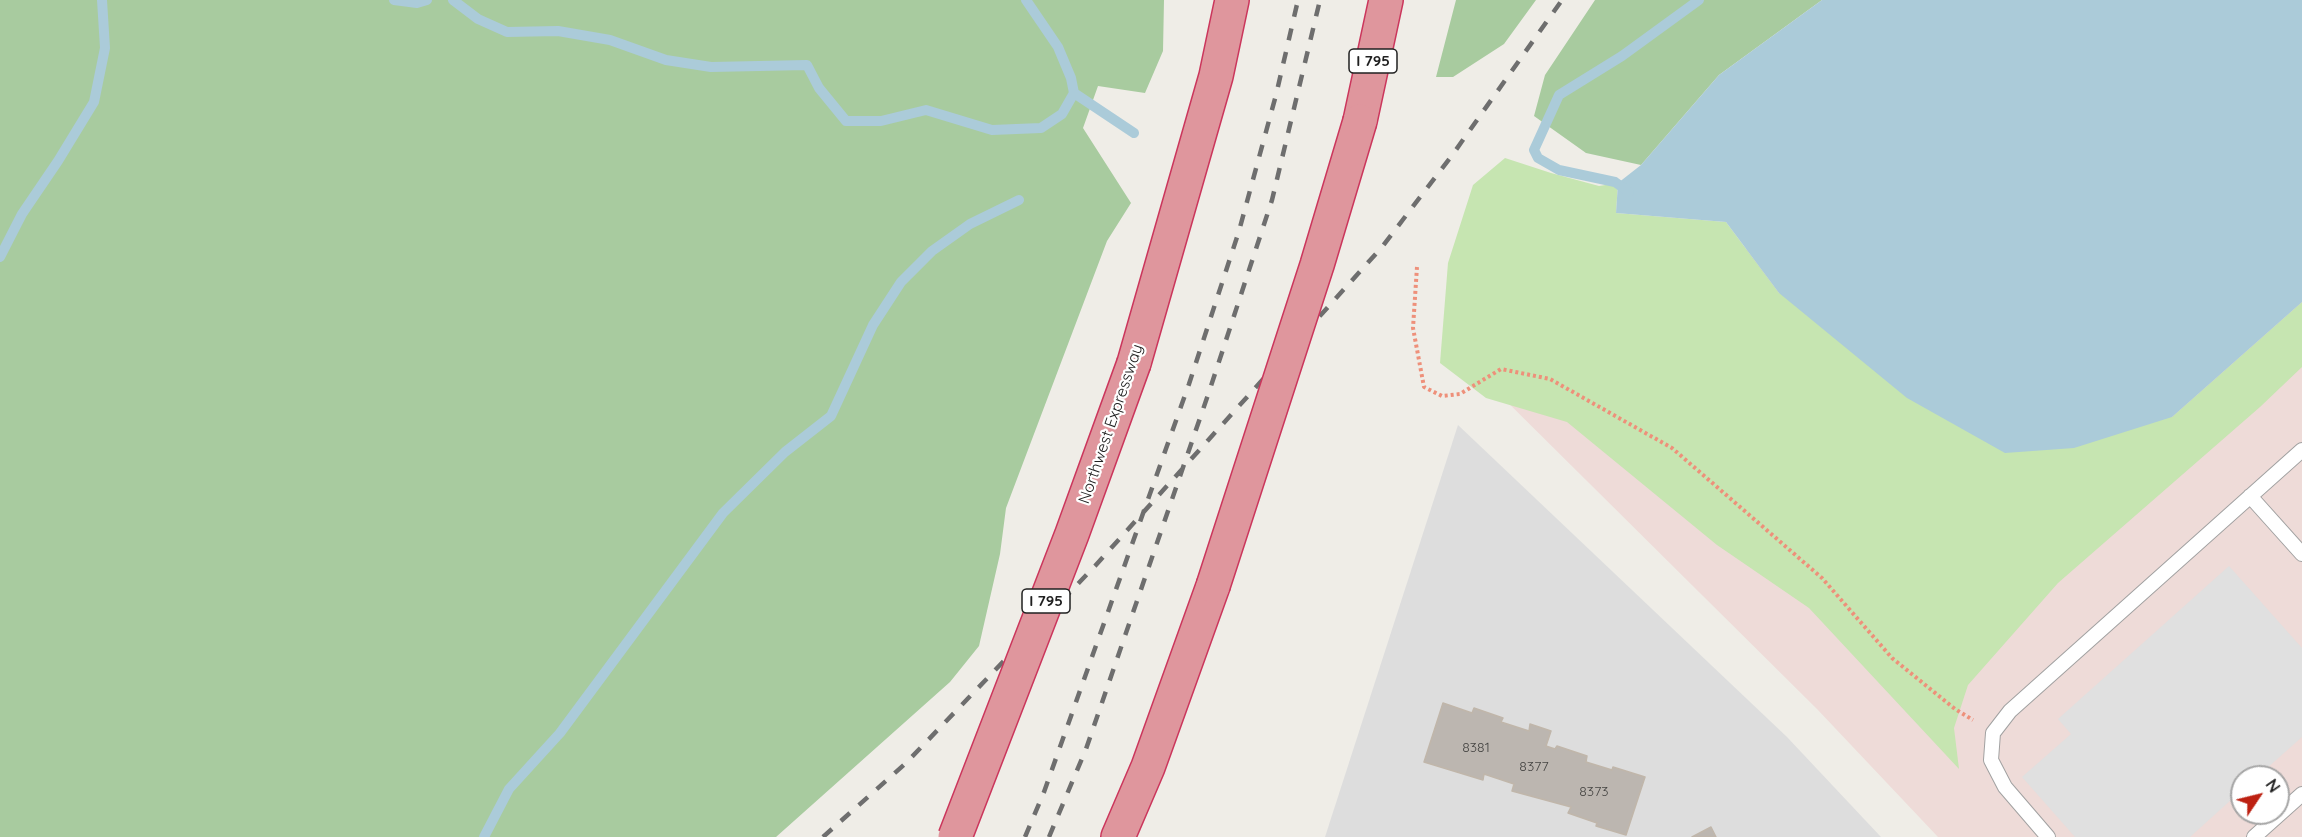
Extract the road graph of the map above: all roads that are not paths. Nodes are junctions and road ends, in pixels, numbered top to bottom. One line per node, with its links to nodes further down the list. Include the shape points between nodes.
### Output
1 (1232, 0): 7 (highway, Northwest Expressway / I 795, bridge, via 1216,76 1134,363)
2 (1386, 0): 8 (highway, I 795, bridge, via 1360,121 1317,265 1213,586 1148,767)
3 (2302, 450): 4 (lane)
4 (2250, 496): 5 (lane); 9 (lane, via 2010,711 1994,733 1990,760 2005,787)
5 (2302, 554)
6 (2302, 794): 10 (lane)
7 (955, 837)
8 (1118, 837)
9 (2048, 837)
10 (2254, 837)

